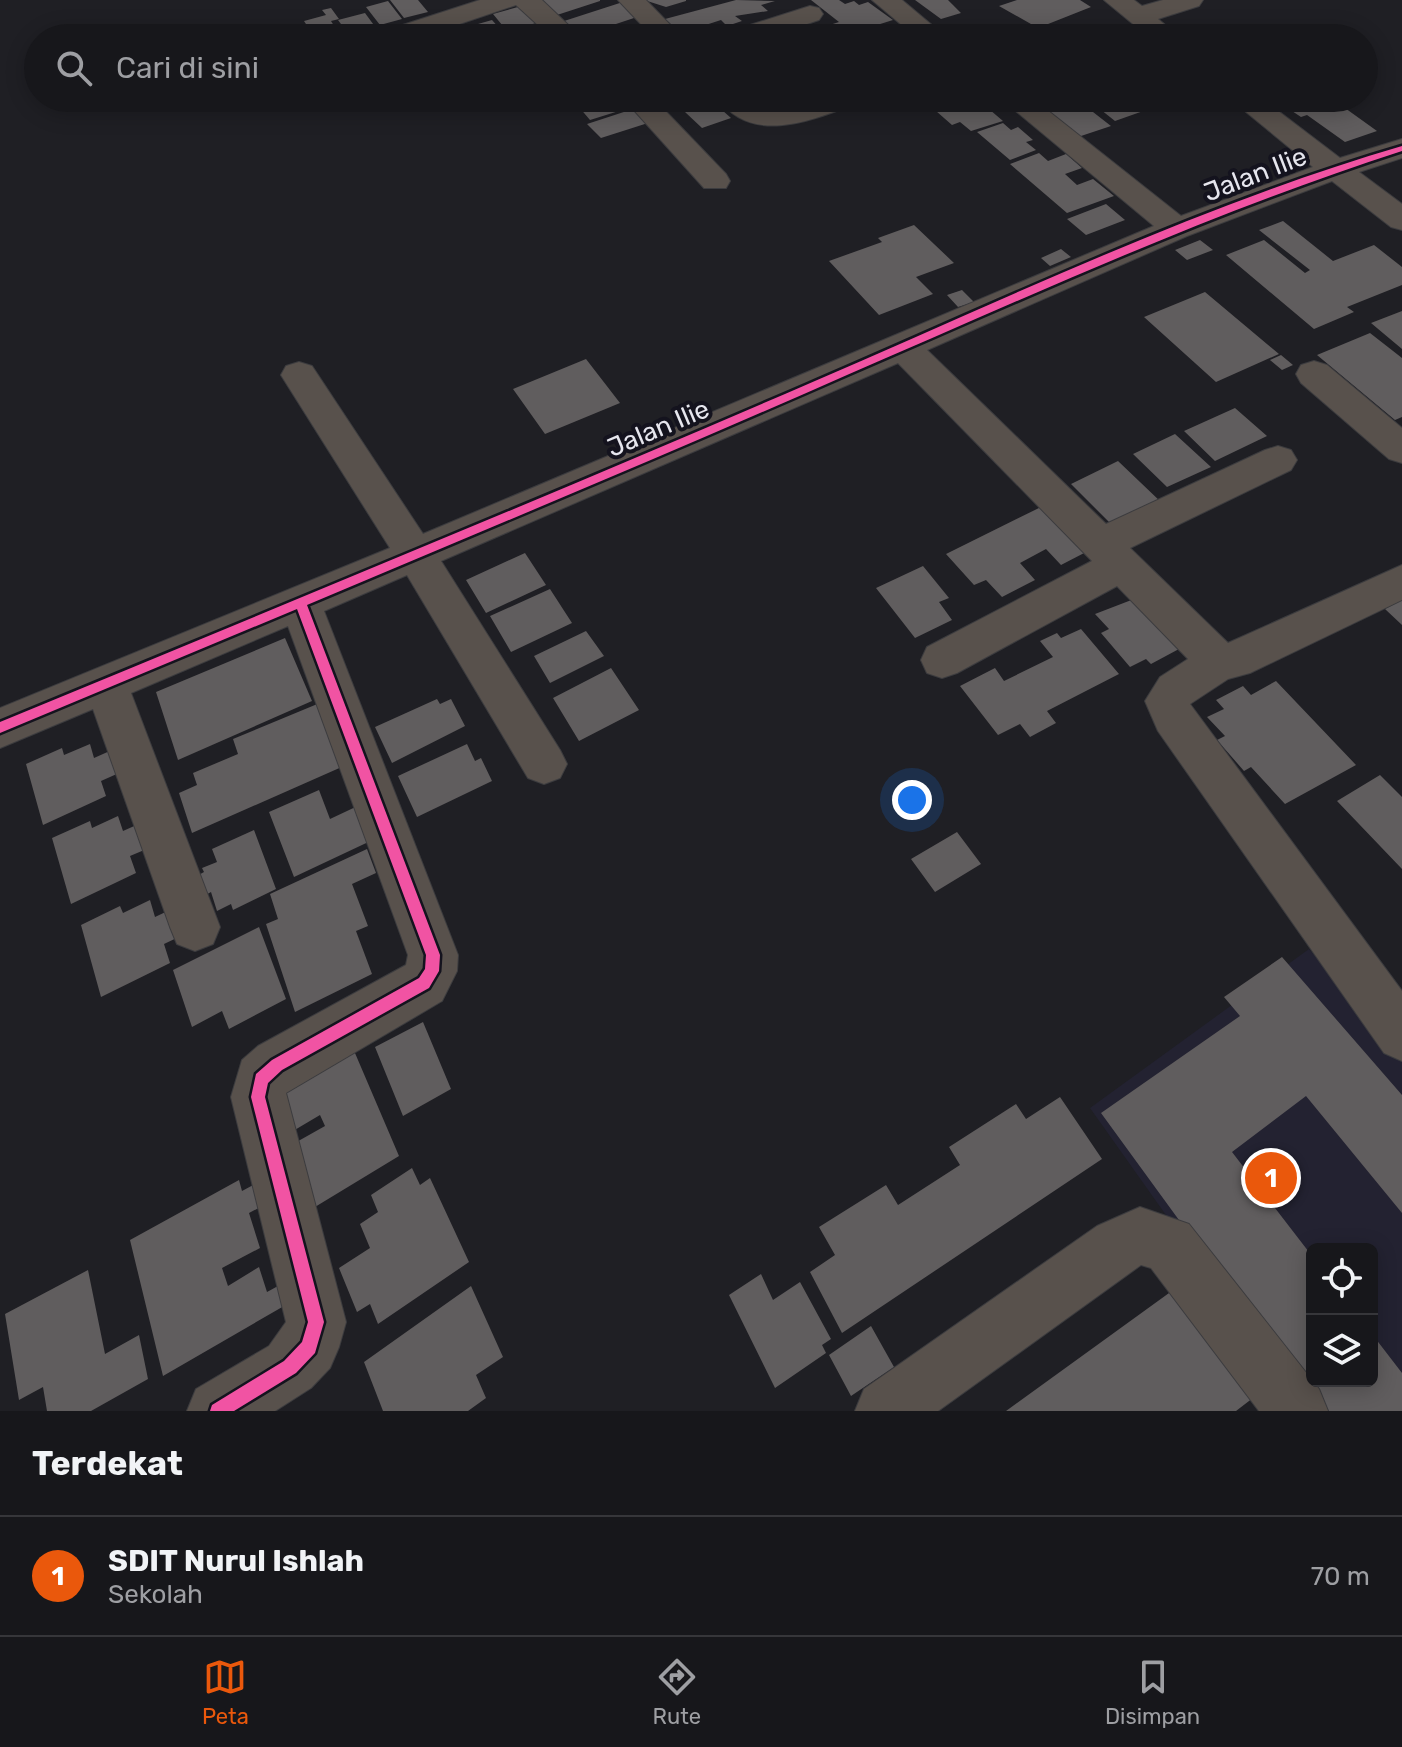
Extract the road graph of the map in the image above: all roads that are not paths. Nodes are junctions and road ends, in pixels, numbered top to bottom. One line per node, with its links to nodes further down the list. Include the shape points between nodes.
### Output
1 (506, 0): 9 (street)
2 (526, 0): 10 (street)
3 (631, 0): 11 (street)
4 (885, 0): 13 (street)
5 (1117, 0): 8 (street)
6 (1190, 0): 8 (street)
7 (810, 14): 12 (street)
8 (1139, 16): 14 (street)
9 (433, 24)
10 (553, 24)
11 (655, 24)
12 (780, 24)
13 (917, 24)
14 (1149, 24)
15 (650, 112): 22 (street)
16 (747, 112): 17 (street, via 779,121)
17 (805, 112)
18 (1031, 112): 24 (street)
19 (1261, 112): 21 (street)
20 (1402, 148): 21 (street, Jalan Ilie)
21 (1334, 169): 23 (street); 24 (street, Jalan Ilie)
22 (715, 181)
23 (1402, 220)
24 (1176, 228): 25 (street, Jalan Ilie)
25 (903, 347): 30 (street, Jalan Ilie); 31 (street)
26 (1314, 374): 28 (street)
27 (299, 375): 30 (street)
28 (1402, 449)
29 (1278, 460): 31 (street)
30 (415, 554): 33 (street, Jalan Ilie); 38 (street)
31 (1112, 554): 34 (street); 35 (street)
32 (1402, 581): 35 (street, via 1235,660)
33 (300, 602): 36 (street, Jalan Ilie); 41 (street, via 433,955 432,971 424,983 261,1079 258,1097 316,1322 309,1347 290,1367)
34 (942, 660)
35 (1219, 662): 40 (street, via 1175,690 1167,701 1174,717)
36 (106, 683): 37 (street, Jalan Ilie); 39 (street)
37 (0, 728)
38 (544, 764)
39 (195, 927)
40 (1402, 1035)
41 (218, 1411)
42 (886, 1411): 43 (street, via 1117,1246 1140,1236 1169,1244)
43 (1297, 1411)

